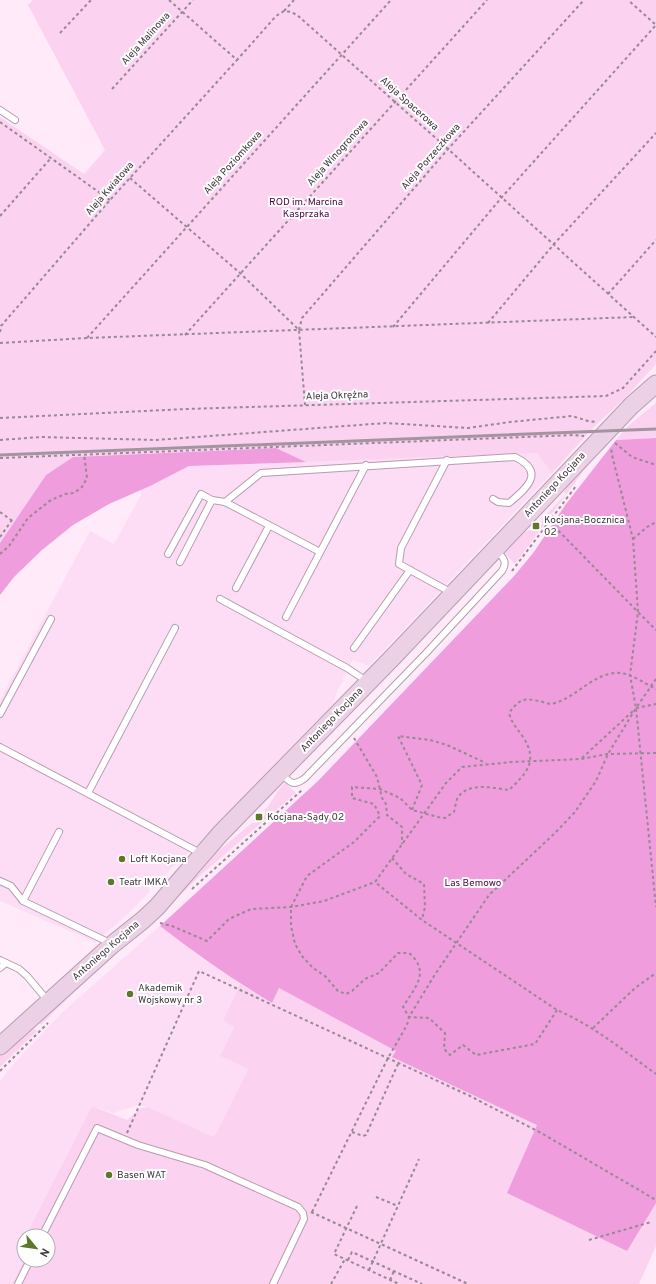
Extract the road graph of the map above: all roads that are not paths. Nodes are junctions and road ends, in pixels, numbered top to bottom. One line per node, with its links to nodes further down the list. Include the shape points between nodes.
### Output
1 (0, 110): 2 (lane)
2 (15, 120)
3 (656, 384): 10 (street, Antoniego Kocjana, via 632,405)
4 (447, 460): 5 (lane); 6 (lane, via 514,457 523,461 531,474 525,489 509,503); 14 (lane, via 401,548 399,564)
5 (366, 465): 8 (lane, via 261,473); 11 (lane)
6 (493, 499)
7 (212, 500): 8 (lane); 12 (lane, via 201,494); 13 (lane)
8 (225, 502): 9 (lane)
9 (269, 526): 11 (lane); 15 (lane)
10 (495, 549): 16 (street, Antoniego Kocjana); 25 (lane, via 504,558 505,566 502,571 416,663 305,778 294,784)
11 (320, 552): 18 (lane)
12 (168, 554)
13 (180, 562)
14 (410, 570): 16 (lane); 21 (lane)
15 (236, 588)
16 (453, 593): 22 (street, Antoniego Kocjana)
17 (220, 599): 22 (lane, via 347,668)
18 (286, 617)
19 (51, 619): 23 (lane)
20 (175, 628): 26 (lane)
21 (354, 648)
22 (368, 684): 25 (street, Antoniego Kocjana)
23 (0, 714)
24 (0, 747): 26 (lane)
25 (281, 773): 28 (street, Antoniego Kocjana)
26 (88, 793): 28 (lane)
27 (59, 832): 30 (lane)
28 (202, 854): 31 (street, Antoniego Kocjana, via 157,907)
29 (0, 881): 30 (lane, via 11,886)
30 (24, 901): 31 (lane)
31 (113, 944): 34 (street, Antoniego Kocjana)
32 (3, 961): 33 (lane); 34 (lane, via 27,976)
33 (0, 968)
34 (49, 1002): 35 (street, Antoniego Kocjana)
35 (0, 1046)
36 (46, 1228): 39 (lane, via 97,1128 153,1150 205,1165 298,1207 304,1219)
37 (26, 1268): 38 (lane)
38 (18, 1284)
39 (273, 1284)

